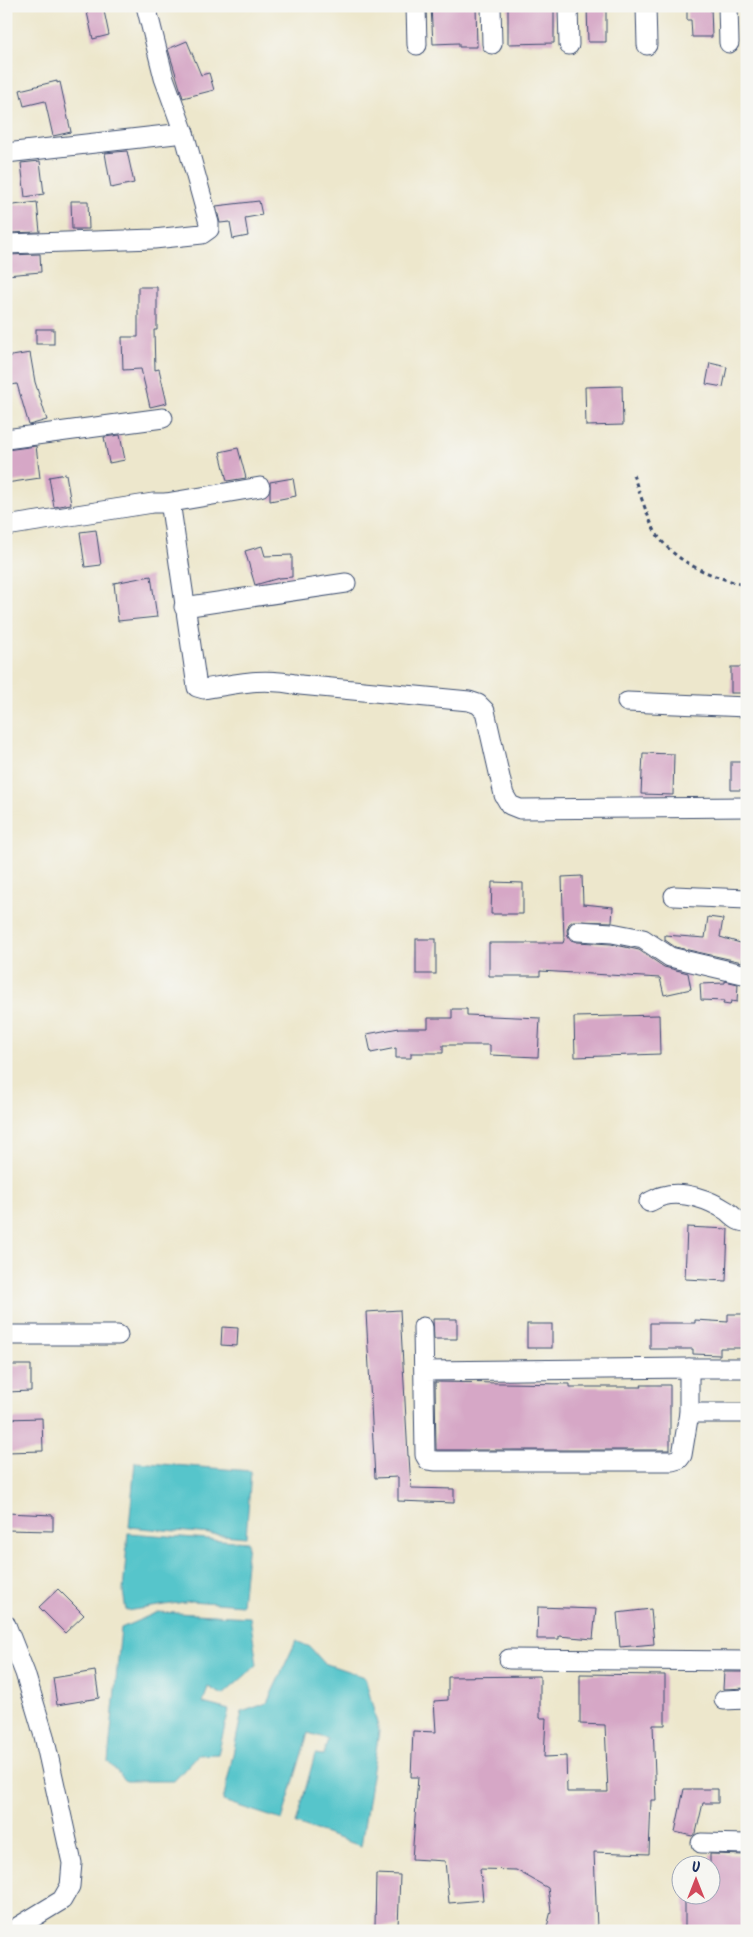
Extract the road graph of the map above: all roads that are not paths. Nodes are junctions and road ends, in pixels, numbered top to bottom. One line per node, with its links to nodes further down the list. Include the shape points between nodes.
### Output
1 (146, 6): 12 (street, via 164,78)
2 (416, 6): 9 (street)
3 (491, 6): 8 (street)
4 (568, 6): 10 (street)
5 (646, 6): 11 (street)
6 (728, 6): 7 (street)
7 (728, 43)
8 (492, 44)
9 (416, 45)
10 (569, 45)
11 (647, 45)
12 (184, 133): 13 (street); 14 (street, via 209,223 206,233 154,239)
13 (6, 153)
14 (6, 244)
15 (164, 418): 16 (street)
16 (6, 439)
17 (260, 487): 18 (street)
18 (166, 503): 19 (street); 21 (street, via 171,508)
19 (6, 526)
20 (346, 583): 21 (street)
21 (184, 607): 24 (street, via 197,687 204,689 256,680 278,680 478,704 485,711 504,795 510,805 520,809)
22 (627, 702): 23 (street)
23 (747, 708)
24 (747, 807)
25 (674, 896): 26 (street)
26 (747, 899)
27 (578, 931): 28 (street, via 612,932 643,938 670,957)
28 (747, 975)
29 (649, 1202): 30 (street, via 665,1195 700,1198 741,1222)
30 (747, 1222)
31 (423, 1327): 36 (street)
32 (6, 1335): 33 (street)
33 (118, 1335)
34 (689, 1368): 35 (street); 36 (street); 37 (street)
35 (747, 1368)
36 (425, 1371): 37 (street, via 428,1460 679,1459)
37 (689, 1413): 38 (street)
38 (747, 1413)
39 (6, 1625): 46 (street, via 44,1736 72,1863 70,1886 62,1900)
40 (509, 1660): 41 (street)
41 (747, 1661)
42 (747, 1699): 43 (street)
43 (724, 1700)
44 (701, 1843): 45 (street)
45 (747, 1844)
46 (11, 1931)

